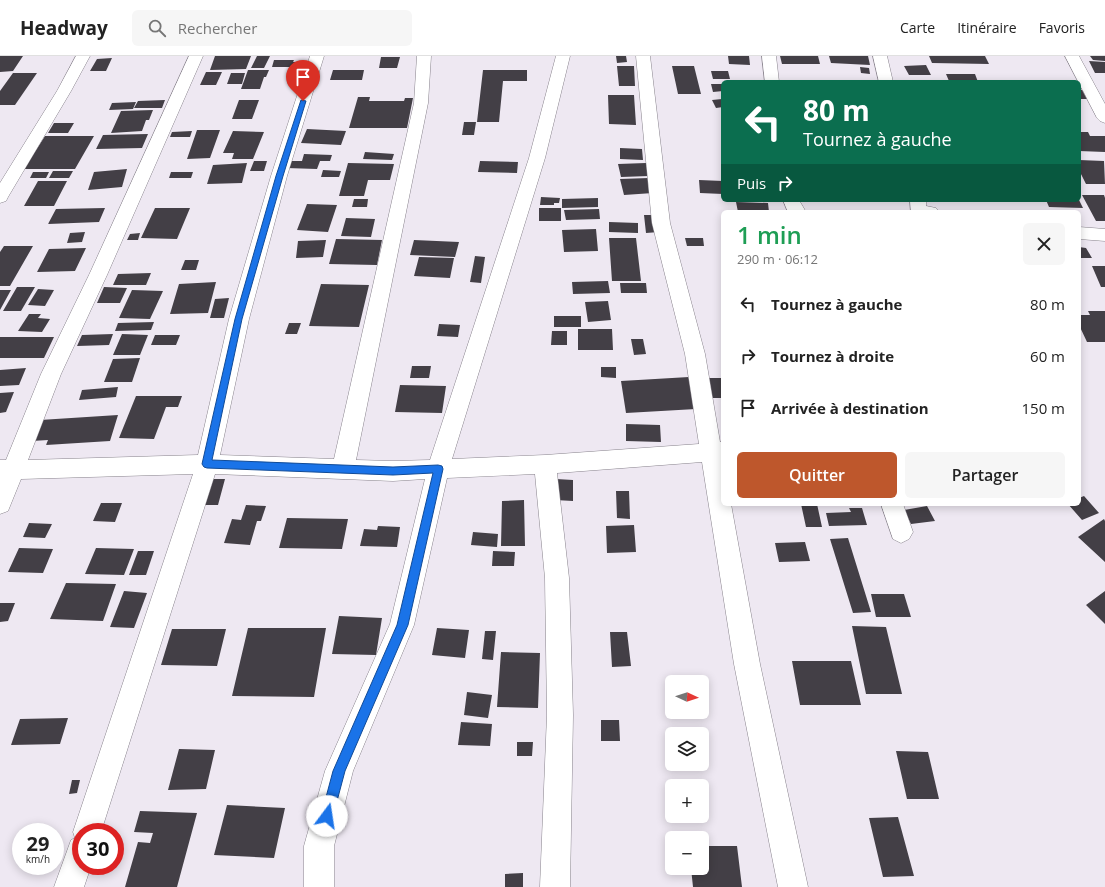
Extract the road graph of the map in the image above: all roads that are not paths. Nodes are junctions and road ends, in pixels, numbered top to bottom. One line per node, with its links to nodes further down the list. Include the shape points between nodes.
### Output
1 (83, 56): 13 (street)
2 (196, 56): 21 (street)
3 (317, 56): 17 (street, via 238,319)
4 (424, 56): 19 (street, via 421,103)
5 (563, 56): 20 (street, via 537,158)
6 (643, 56): 16 (street, via 661,223)
7 (769, 56): 10 (street)
8 (880, 56): 11 (street)
9 (1072, 56): 12 (street)
10 (772, 80)
11 (886, 80)
12 (1105, 118)
13 (0, 197)
14 (1081, 233): 15 (street)
15 (1105, 235)
16 (718, 451): 18 (street); 22 (street)
17 (207, 464): 19 (street); 21 (street); 27 (street)
18 (545, 464): 20 (street); 31 (street, via 557,585 560,715)
19 (343, 469): 20 (street)
20 (438, 469): 30 (street, via 402,625 339,771 319,846)
21 (7, 470): 23 (street)
22 (721, 473)
23 (0, 504)
24 (725, 506): 32 (street, via 747,664)
25 (893, 506): 26 (street)
26 (901, 532)
27 (90, 823)
28 (73, 875): 29 (street)
29 (69, 887)
30 (319, 887)
31 (555, 887)
32 (793, 887)

